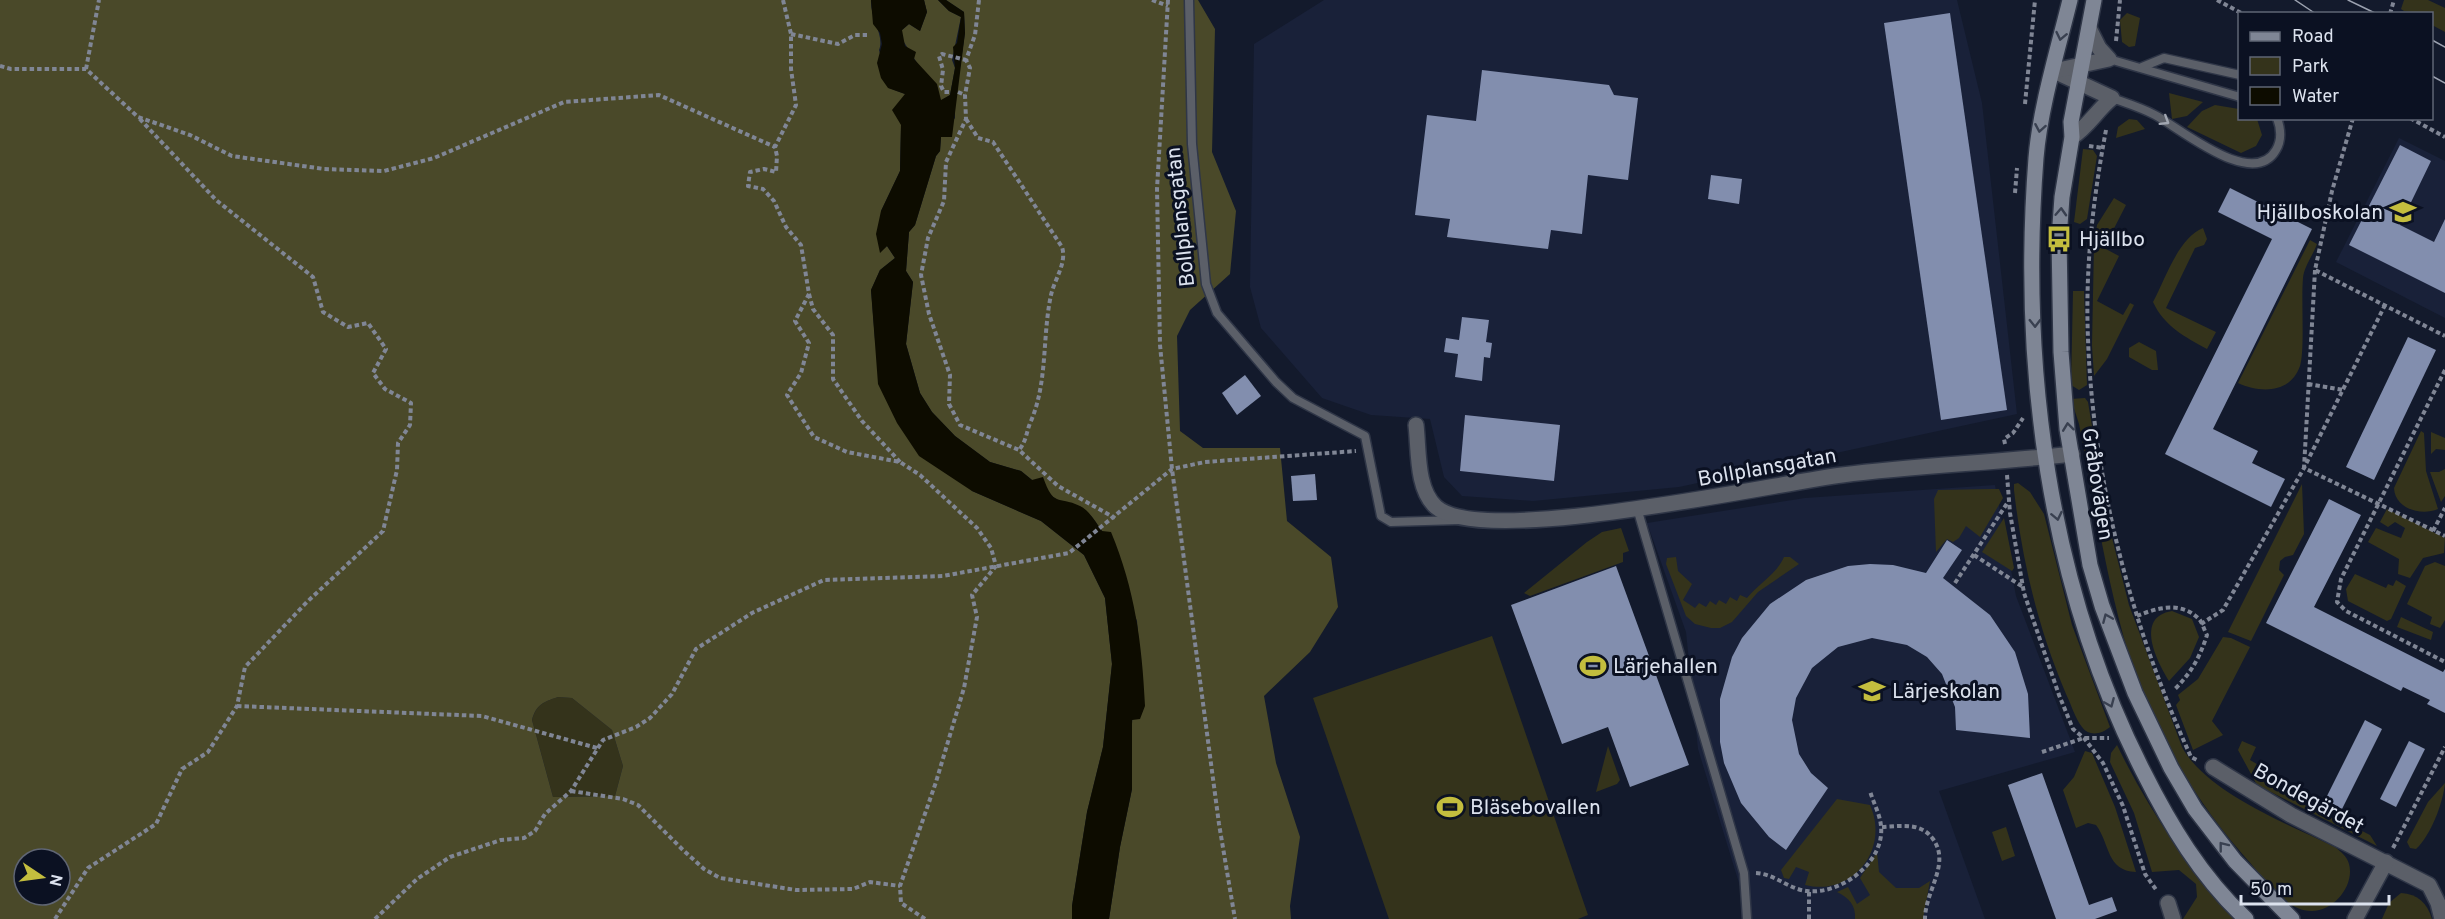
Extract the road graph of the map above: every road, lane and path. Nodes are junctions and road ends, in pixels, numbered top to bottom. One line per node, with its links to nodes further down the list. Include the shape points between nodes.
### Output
1 (99, 0): 21 (path)
2 (783, 0): 14 (path)
3 (979, 0): 16 (path, via 975,35)
4 (1152, 0): 11 (path)
5 (1168, 0): 11 (path)
6 (1189, 0): 48 (lane, Bollplansgatan, via 1192,144 1206,284 1217,313 1293,398 1354,428 1365,436)
7 (2070, 0): 22 (main road, one-way to 22)
8 (2094, 0): 13 (main road, Gråbovägen)
9 (2217, 0): 12 (path)
10 (2120, 2): 17 (path, via 2116,39 2120,48)
11 (1168, 6): 53 (path, via 1157,189 1157,279)
12 (2239, 12)
13 (2089, 28): 17 (street, via 2099,48); 18 (main road, Gråbovägen)
14 (791, 34): 15 (path, via 838,44 855,34); 38 (path, via 796,105)
15 (867, 35)
16 (966, 60): 25 (path, via 939,56 943,70 941,86); 27 (path, via 970,68)
17 (2114, 60): 18 (street); 20 (lane)
18 (2082, 65): 22 (street); 24 (main road, Gråbovägen)
19 (0, 66): 21 (path)
20 (2142, 67): 23 (lane, via 2164,58); 28 (lane)
21 (86, 69): 30 (path)
22 (2054, 71): 24 (street); 50 (main road, one-way to 50, via 2039,138 2034,200 2036,350)
23 (2238, 75)
24 (2079, 83): 29 (street); 36 (main road, Gråbovägen)
25 (949, 92)
26 (958, 92): 27 (path)
27 (965, 95): 31 (path)
28 (2238, 96)
29 (2112, 98): 32 (lane, one-way to 32, via 2154,114 2210,149 2247,164 2263,162 2278,147 2281,128); 36 (street)
30 (138, 117): 38 (path, via 190,135 232,156 324,169 384,171 434,158 564,102 659,95); 71 (path, via 216,200 313,277 323,312 348,327 368,322 386,349 373,373 385,389 411,403 410,425 398,443 397,470 383,531 245,667)
31 (966, 119): 47 (path, via 978,138 993,142 1065,256 1052,293 1045,373 1037,410 1027,440); 47 (path, via 946,162 944,201 928,238 921,275 929,314 950,375 949,404 960,425)
32 (2278, 120)
33 (2352, 120): 39 (path)
34 (2414, 120): 37 (path)
35 (2106, 128): 67 (path, via 2090,235 2088,338 2101,464)
36 (2072, 137): 49 (main road, Gråbovägen, one-way to 36, via 2059,289 2062,197)
37 (2445, 137)
38 (775, 147): 40 (path, via 776,172 750,172 748,186 763,189 774,201 786,227 801,245)
39 (2315, 270): 41 (path); 44 (path)
40 (809, 294): 51 (path, via 813,309 833,335 833,379 868,428); 51 (path, via 795,321 809,344 801,373 787,395 814,437 848,452)
41 (2385, 305): 42 (path); 45 (path)
42 (2445, 336)
43 (2445, 370): 56 (path)
44 (2308, 384): 45 (path); 52 (path)
45 (2343, 390): 52 (path)
46 (1416, 425): 60 (street, Bollplansgatan, via 1423,489 1436,507)
47 (1019, 450): 59 (path, via 1058,486)
48 (1369, 450): 53 (path, via 1205,462); 60 (lane, Bollplansgatan, via 1381,516 1391,522)
49 (2072, 454): 50 (street, Bollplansgatan); 96 (main road, Gråbovägen, one-way to 49, via 2214,835 2146,721 2090,565)
50 (2044, 457): 57 (street, Bollplansgatan, via 1842,475); 95 (main road, one-way to 95, via 2073,591 2115,714 2188,853)
51 (900, 462): 64 (path, via 920,475 977,528 991,548)
52 (2304, 468): 56 (path); 68 (path, via 2223,610)
53 (1172, 469): 59 (path); 90 (path)
54 (2007, 489): 55 (path)
55 (2008, 501): 63 (path); 66 (path)
56 (2379, 504): 61 (path); 69 (path, via 2341,579 2337,602 2346,611)
57 (1638, 508): 60 (street, Bollplansgatan, via 1553,519); 82 (lane)
58 (2445, 508): 61 (path)
59 (1115, 518): 64 (path, via 1070,553)
60 (1469, 520)
61 (2433, 531): 62 (path)
62 (2445, 536)
63 (1974, 555): 65 (path); 66 (path)
64 (996, 566): 75 (path, via 943,576 824,580 752,613 696,649 672,694 650,718 603,740); 84 (path, via 972,595 977,617 964,688)
65 (1955, 583)
66 (2024, 586): 72 (path, via 2059,695 2073,729)
67 (2137, 616): 68 (path, via 2156,608 2173,607 2198,617); 77 (path, via 2191,757)
68 (2201, 624): 70 (path, via 2207,635 2200,655)
69 (2445, 662)
70 (2175, 689)
71 (237, 706): 75 (path, via 482,717); 87 (path, via 208,752 182,769 156,824 88,868)
72 (2084, 738): 73 (path); 76 (path); 83 (path, via 2103,763 2123,806)
73 (2110, 738)
74 (2445, 747): 81 (path)
75 (597, 748): 78 (path)
76 (2042, 752)
77 (2213, 767): 81 (street, Bondegärdet, via 2291,815)
78 (571, 791): 84 (path, via 624,799 638,805 704,869 720,878 796,890 853,889 870,882); 88 (path, via 545,814 535,831 524,838 501,840 450,857 417,879)
79 (1870, 791): 80 (path)
80 (1882, 827): 85 (path, via 1873,854 1857,876 1839,887); 93 (path, via 1917,827 1939,847 1939,869)
81 (2386, 862): 97 (street); 98 (street, Bondegärdet, via 2429,885)
82 (1744, 873): 85 (path, via 1769,874); 91 (lane)
83 (2145, 874)
84 (900, 886): 89 (path, via 901,903)
85 (1809, 892): 92 (path)
86 (2168, 903): 94 (street)
87 (55, 919)
88 (375, 919)
89 (926, 919)
90 (1235, 919)
91 (1747, 919)
92 (1809, 919)
93 (1925, 919)
94 (2173, 919)
95 (2246, 919)
96 (2292, 919)
97 (2355, 919)
98 (2442, 919)

